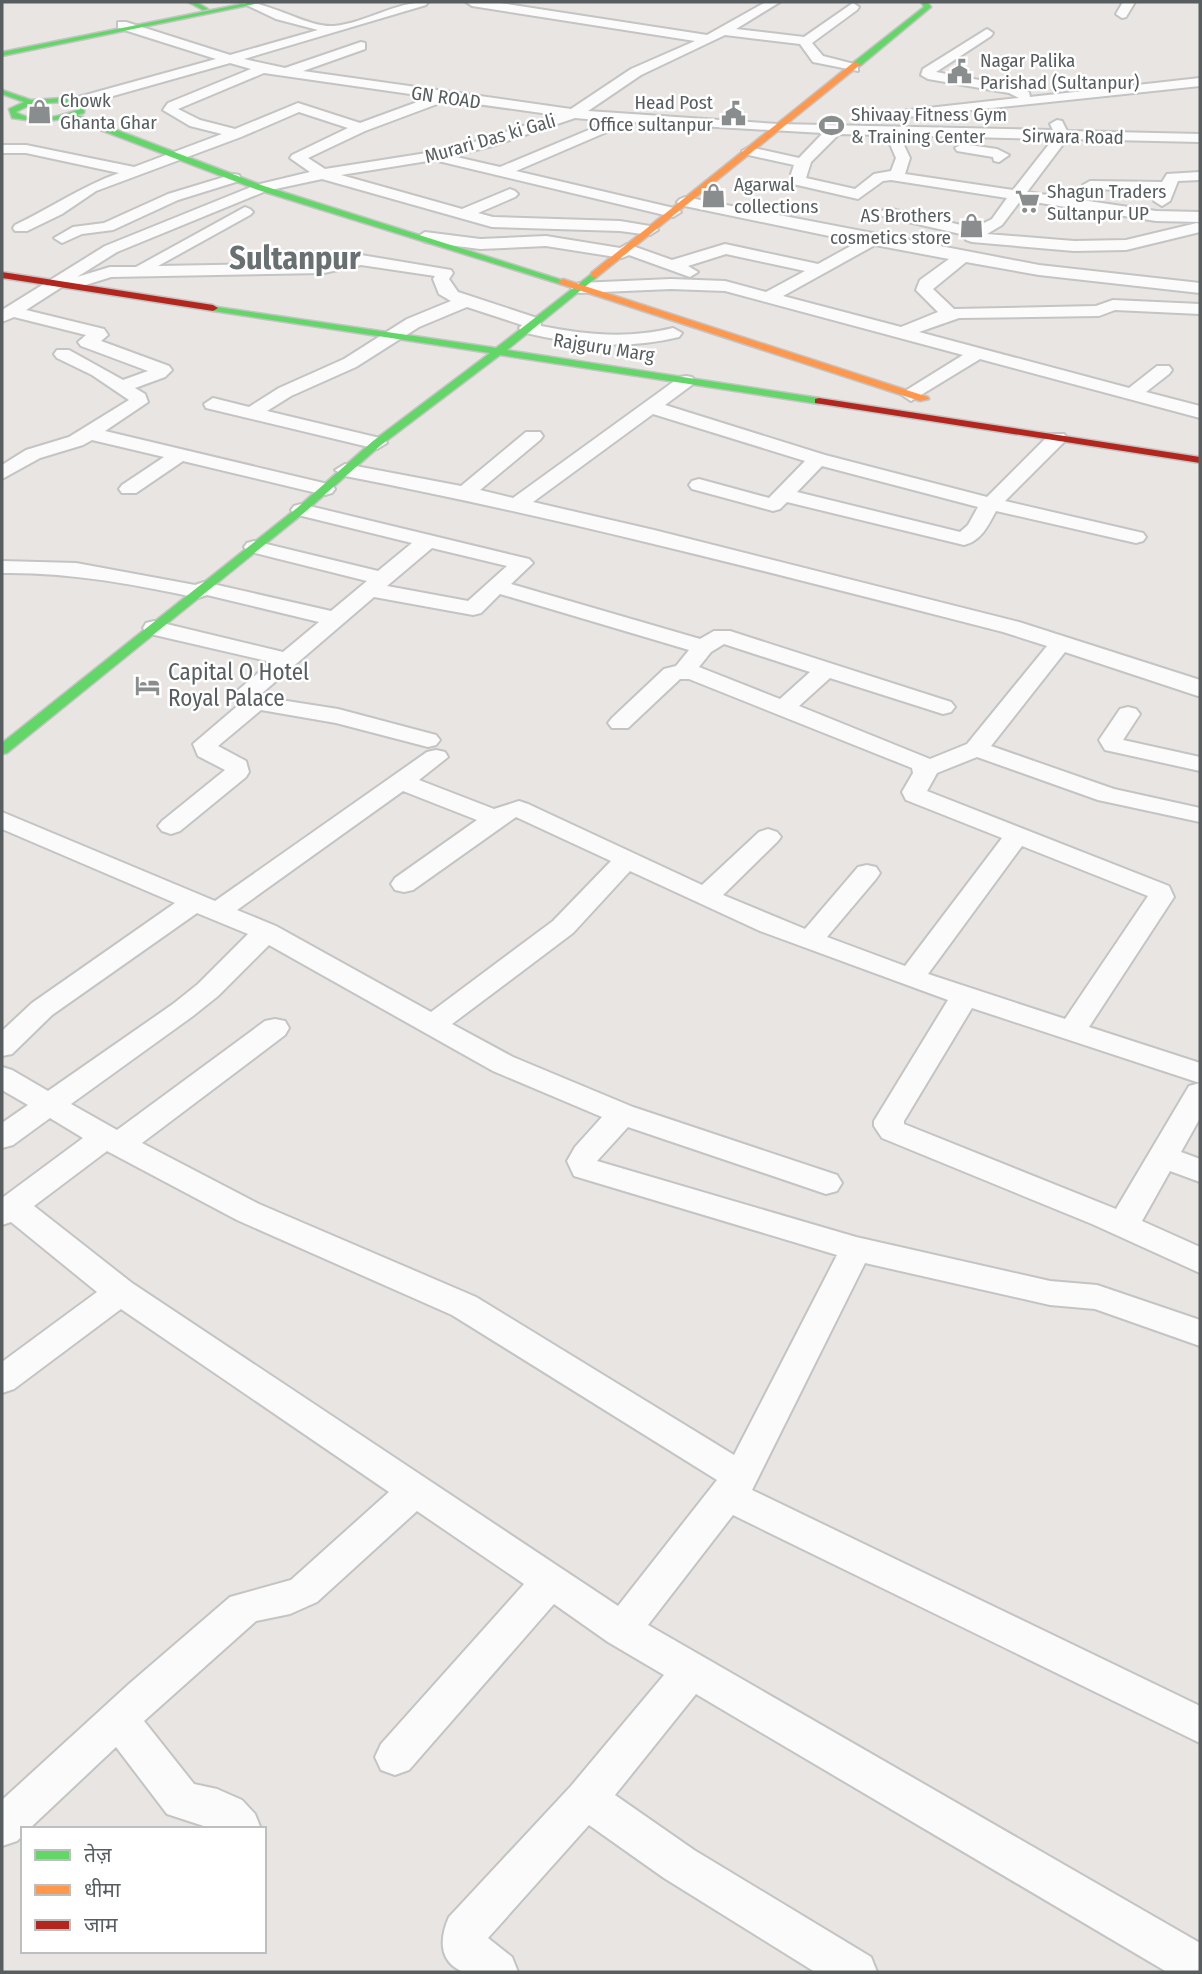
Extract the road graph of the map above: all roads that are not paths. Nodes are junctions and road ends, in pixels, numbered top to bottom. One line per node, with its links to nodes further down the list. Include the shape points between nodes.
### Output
1 (250, 2): 8 (street); 11 (street); 12 (street, via 280,16)
2 (422, 2): 12 (street)
3 (472, 2): 6 (street)
4 (774, 2): 13 (street, Murari Das ki Gali)
5 (1129, 2): 10 (street)
6 (508, 4): 15 (street)
7 (929, 4): 20 (street)
8 (198, 5): 11 (street)
9 (853, 7): 16 (street)
10 (1122, 14)
11 (126, 26): 18 (street); 19 (street, GN ROAD)
12 (333, 30): 19 (street)
13 (724, 31): 15 (street, Murari Das ki Gali); 16 (street)
14 (987, 33): 26 (street, via 928,75 1012,90)
15 (709, 39): 29 (street, Murari Das ki Gali, via 636,72)
16 (804, 41): 20 (street, via 818,59)
17 (361, 46): 22 (street)
18 (2, 52)
19 (226, 59): 21 (street, GN ROAD); 28 (street)
20 (853, 68): 33 (street)
21 (263, 69): 22 (street, GN ROAD); 35 (street, via 170,110 195,123)
22 (287, 72): 25 (street, GN ROAD)
23 (1200, 82): 26 (street)
24 (2, 92): 27 (street)
25 (445, 97): 29 (street, GN ROAD); 32 (street)
26 (1035, 100): 33 (street); 36 (street, via 1050,106)
27 (30, 102): 28 (street, via 46,100); 30 (street, via 18,106)
28 (74, 109): 30 (street, via 40,121); 43 (street)
29 (574, 114): 31 (street, GN ROAD); 38 (street, Murari Das ki Gali)
30 (9, 118)
31 (633, 125): 33 (street, GN ROAD); 44 (street, via 611,126)
32 (360, 128): 35 (street, via 298,107); 49 (street, via 297,158)
33 (778, 128): 34 (street, Sirwara Road); 41 (street)
34 (833, 132): 36 (street, Sirwara Road); 39 (street); 46 (street)
35 (236, 134): 43 (street)
36 (1062, 136): 37 (street, Sirwara Road); 58 (street)
37 (1200, 138)
38 (487, 143): 42 (street, Murari Das ki Gali); 44 (street)
39 (897, 144): 45 (street, via 997,153 1002,155); 50 (street, via 903,158)
40 (2, 149): 47 (street, via 26,149)
41 (749, 151): 46 (street); 59 (street)
42 (433, 156): 48 (street); 49 (street, Murari Das ki Gali)
43 (175, 157): 47 (street); 52 (street)
44 (534, 157): 48 (street)
45 (999, 158)
46 (803, 163): 50 (street, via 798,181 853,194 861,193 879,177)
47 (133, 171): 66 (street, via 84,192)
48 (500, 172): 59 (street)
49 (324, 174): 55 (street, Murari Das ki Gali); 61 (street)
50 (894, 175): 58 (street)
51 (1200, 177): 54 (street, via 1175,176)
52 (234, 178): 55 (street); 70 (street, via 173,197 107,227 79,230)
53 (1090, 185): 54 (street)
54 (1168, 187): 62 (street)
55 (261, 188): 57 (street); 72 (street, Murari Das ki Gali)
56 (510, 194): 61 (street)
57 (286, 195): 69 (street); 78 (street, via 237,215)
58 (1017, 195): 62 (street); 68 (street, via 997,222)
59 (679, 207): 67 (street); 71 (street)
60 (887, 213): 68 (street)
61 (462, 215): 67 (street, via 499,223)
62 (1156, 216): 63 (street)
63 (1200, 217)
64 (2, 224): 66 (street)
65 (1200, 227): 68 (street, via 1126,245 1074,246)
66 (21, 228): 70 (street)
67 (650, 230): 73 (street)
68 (974, 234): 75 (street)
69 (425, 237): 73 (street, via 480,244 546,241); 74 (street)
70 (62, 238): 72 (street)
71 (873, 240): 75 (street); 77 (street)
72 (111, 249): 82 (street, Murari Das ki Gali)
73 (624, 251): 76 (street); 84 (street)
74 (477, 256): 79 (street); 84 (street)
75 (956, 257): 81 (street); 91 (street, via 924,290)
76 (673, 265): 77 (street, via 725,248); 83 (street)
77 (819, 269): 86 (street)
78 (140, 270): 79 (street, via 324,268 361,260); 82 (street, via 94,275)
79 (445, 273): 87 (street, via 441,279 445,290)
80 (2, 275): 82 (street, Rajguru Marg)
81 (1128, 281): 85 (street); 88 (street)
82 (63, 285): 90 (street); 95 (street, Rajguru Marg)
83 (725, 286): 84 (street); 86 (street)
84 (579, 288): 92 (street); 103 (street)
85 (1200, 288)
86 (769, 296): 93 (street)
87 (464, 302): 92 (street); 95 (street)
88 (1113, 305): 89 (street); 91 (street, via 1099,311)
89 (1200, 309)
90 (6, 314): 101 (street, via 98,333 87,342 163,370)
91 (950, 314): 93 (street)
92 (531, 326): 94 (street, via 578,339 611,342 648,341); 96 (street)
93 (902, 332): 97 (street)
94 (673, 333)
95 (393, 336): 96 (street, Rajguru Marg); 107 (street)
96 (498, 352): 100 (street, Rajguru Marg); 112 (street)
97 (978, 353): 102 (street); 103 (street)
98 (62, 354): 101 (street)
99 (1163, 370): 102 (street)
100 (686, 381): 105 (street); 109 (street, Rajguru Marg)
101 (122, 386): 108 (street, via 138,398 137,405)
102 (1134, 393): 106 (street)
103 (911, 395): 109 (street)
104 (213, 404): 107 (street)
105 (650, 407): 114 (street); 124 (street)
106 (1200, 412)
107 (251, 413): 112 (street)
108 (88, 433): 113 (street); 117 (street, via 33,454)
109 (1036, 435): 111 (street, Rajguru Marg)
110 (533, 436): 121 (street)
111 (1057, 438): 115 (street, Rajguru Marg); 123 (street)
112 (377, 443): 116 (street)
113 (179, 456): 119 (street); 120 (street)
114 (818, 459): 122 (street); 123 (street)
115 (1200, 460)
116 (345, 470): 120 (street); 121 (street)
117 (2, 474)
118 (699, 485): 122 (street, via 768,505 776,504)
119 (129, 489)
120 (325, 489): 125 (street)
121 (464, 493): 124 (street)
122 (783, 495): 123 (street, via 960,539 972,535)
123 (991, 504): 126 (street)
124 (516, 505): 135 (street, via 998,623)
125 (301, 510): 127 (street); 128 (street)
126 (1136, 537)
127 (428, 540): 130 (street); 131 (street, via 520,561)
128 (254, 547): 130 (street); 132 (street)
129 (2, 568): 132 (street, via 32,565 98,570)
130 (377, 584): 131 (street, via 471,609); 133 (street)
131 (498, 587): 136 (street)
132 (201, 590): 133 (street); 134 (street)
133 (336, 620): 137 (street)
134 (153, 628): 137 (street); 147 (street)
135 (1061, 643): 140 (street); 146 (street)
136 (703, 647): 138 (street, via 722,636); 139 (street)
137 (289, 660): 141 (street, via 247,693 246,698)
138 (826, 669): 142 (street); 143 (street)
139 (684, 671): 143 (street); 145 (street, via 672,674)
140 (1200, 688)
141 (256, 702): 150 (street, via 338,716 432,749); 154 (street, via 205,744 207,751 237,766 237,772)
142 (943, 707)
143 (784, 708): 149 (street, via 921,763)
144 (1128, 714): 148 (street, via 1111,740 1114,745)
145 (620, 723)
146 (976, 749): 149 (street); 151 (street, via 1107,795)
147 (2, 750)
148 (1200, 764)
149 (926, 769): 156 (street, via 915,795)
150 (401, 782): 152 (street); 161 (street)
151 (1200, 815)
152 (496, 818): 157 (street, via 519,809); 159 (street)
153 (2, 820): 161 (street)
154 (171, 826)
155 (768, 837): 160 (street)
156 (1016, 837): 164 (street); 168 (street, via 1160,892 1161,897)
157 (628, 858): 160 (street); 166 (street, via 563,928)
158 (867, 873): 163 (street)
159 (404, 884)
160 (705, 897): 163 (street)
161 (207, 906): 162 (street); 169 (street, via 42,1009)
162 (266, 932): 166 (street); 173 (street, via 190,1006)
163 (810, 940): 164 (street)
164 (912, 976): 165 (street)
165 (965, 995): 168 (street); 181 (street, via 889,1126 904,1137)
166 (432, 1025): 174 (street, via 503,1064)
167 (275, 1028): 176 (street)
168 (1072, 1030): 170 (street)
169 (2, 1047)
170 (1200, 1073)
171 (2, 1077): 173 (street)
172 (1200, 1093): 177 (street)
173 (50, 1103): 175 (street); 176 (street)
174 (622, 1114): 179 (street); 182 (street, via 586,1154 584,1168)
175 (2, 1138)
176 (112, 1140): 180 (street); 187 (street, via 248,1212 464,1306)
177 (1163, 1157): 178 (street); 181 (street)
178 (1200, 1171)
179 (826, 1183)
180 (7, 1210): 184 (street)
181 (1123, 1225): 183 (street)
182 (856, 1249): 185 (street, via 1049,1293 1097,1297); 187 (street)
183 (1200, 1261)
184 (120, 1292): 186 (street); 188 (street)
185 (1200, 1333)
186 (2, 1380)
187 (734, 1486): 190 (street); 193 (street)
188 (415, 1491): 189 (street); 192 (street, via 304,1591 243,1609)
189 (550, 1582): 190 (street); 194 (street)
190 (622, 1630): 191 (street)
191 (691, 1671): 195 (street); 199 (street)
192 (117, 1719): 196 (street); 197 (street, via 182,1800 216,1808)
193 (1200, 1725)
194 (395, 1757)
195 (586, 1799): 198 (street, via 464,1932 463,1945); 200 (street, via 679,1864)
196 (2, 1827)
197 (239, 1827)
198 (479, 1967)
199 (1200, 1967)
200 (856, 1972)

